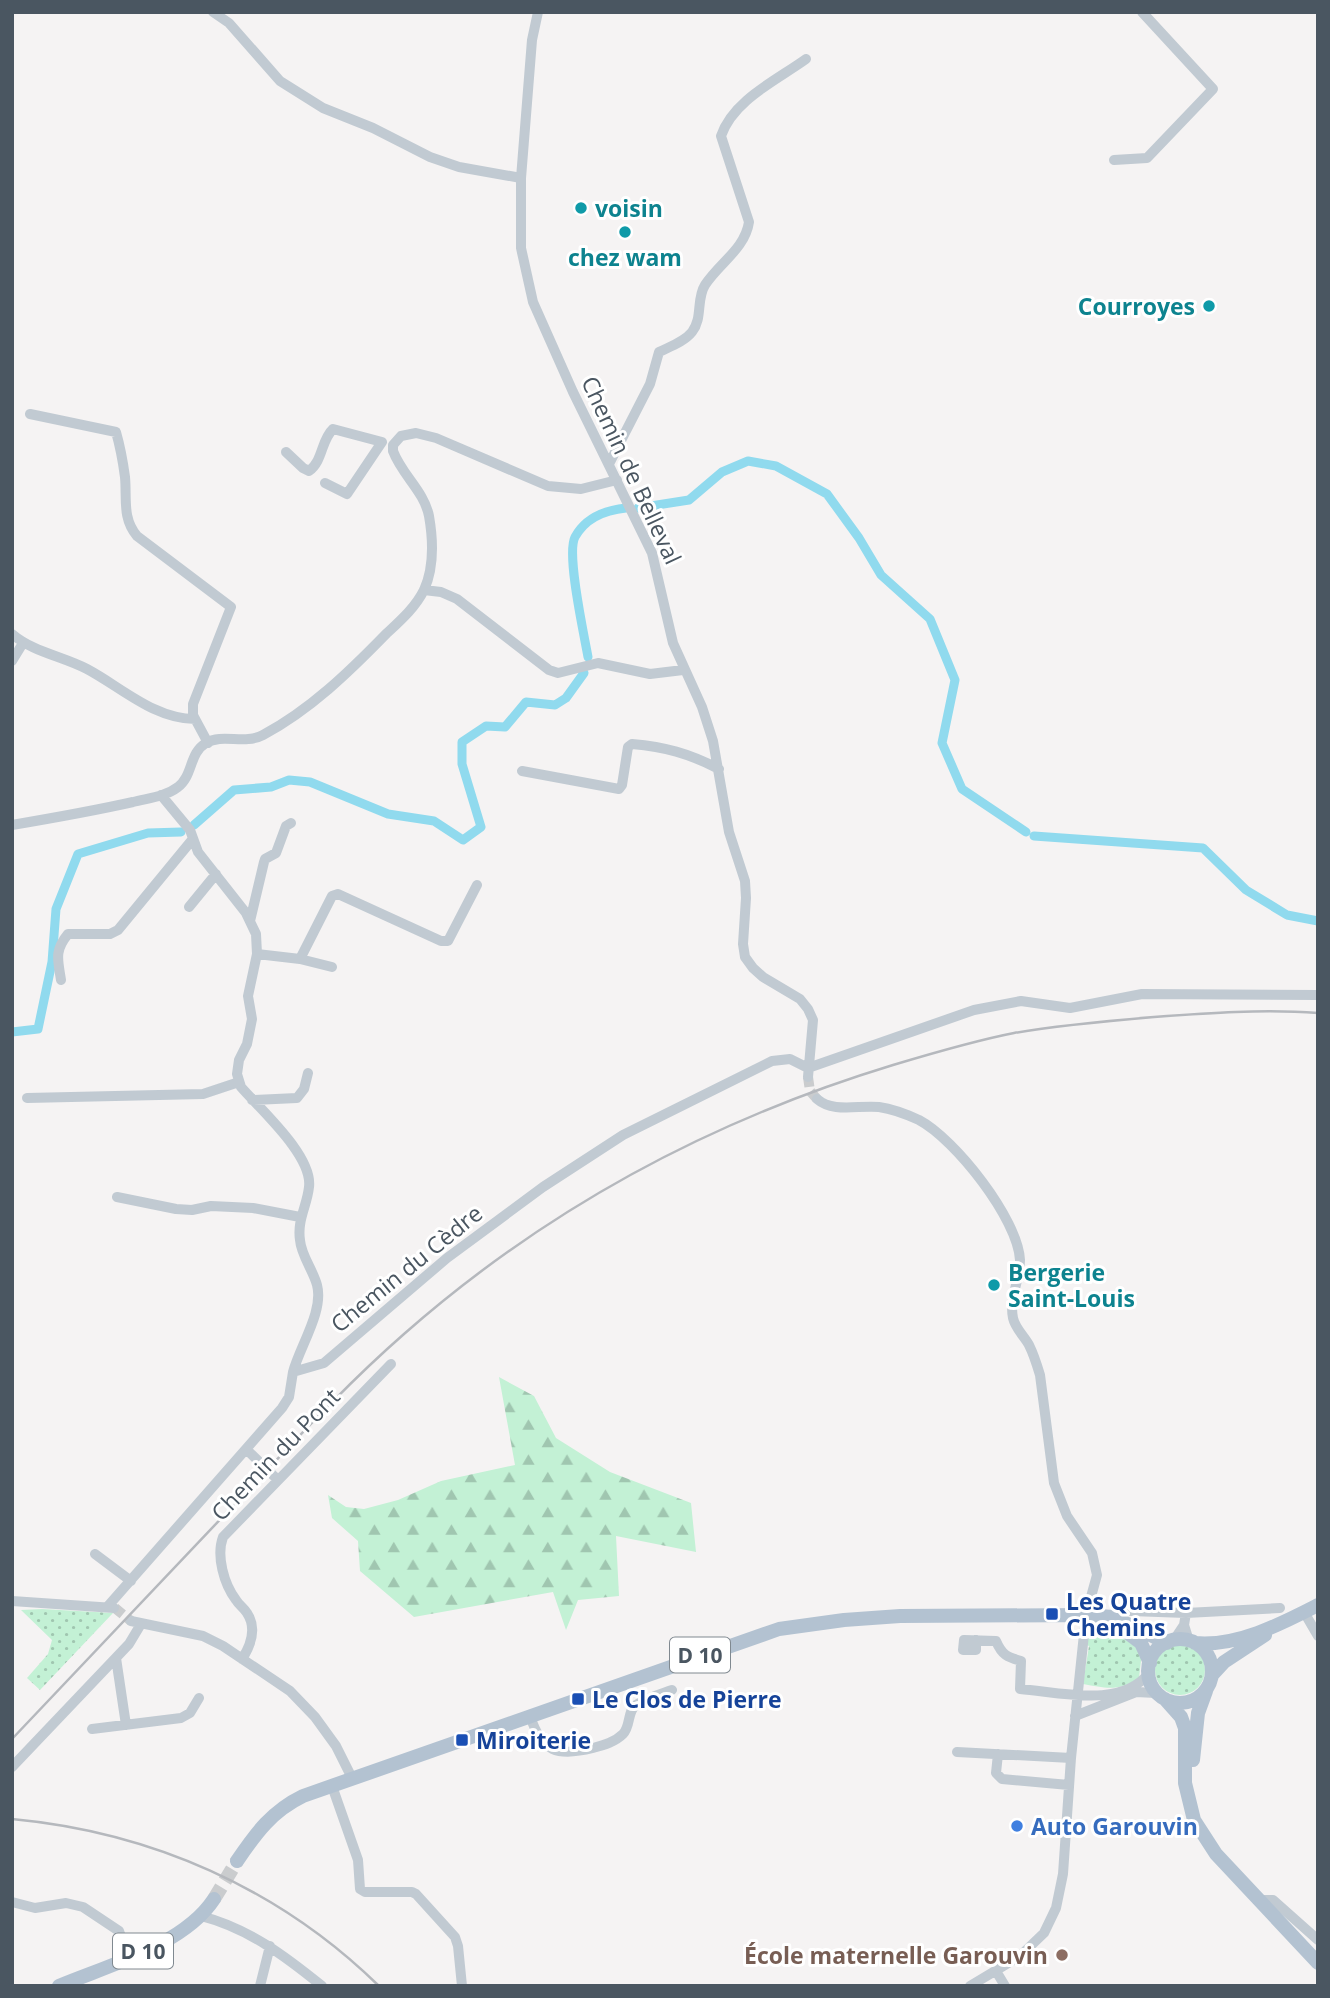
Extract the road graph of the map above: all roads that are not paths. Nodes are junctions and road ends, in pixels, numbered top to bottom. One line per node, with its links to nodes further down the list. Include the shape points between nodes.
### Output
1 (213, 12): 6 (street, via 229,23 280,81 323,108 430,157)
2 (538, 12): 6 (street, Chemin de Belleval)
3 (1142, 12): 5 (street, via 1213,89 1147,158)
4 (806, 59): 9 (street, via 750,97 725,122 721,136 749,222 747,236 704,286 692,332 659,352 650,384)
5 (1114, 160)
6 (521, 178): 9 (street, Chemin de Belleval, via 521,248 533,302)
7 (30, 414): 17 (street, via 116,432 129,527 231,607 193,704)
8 (286, 453): 11 (street, via 309,471 316,467 333,429 382,442 347,495)
9 (609, 464): 10 (street, Chemin de Belleval)
10 (617, 480): 12 (street, via 581,489 548,486 436,438 416,433 401,436 393,451 422,496 429,518 431,554); 16 (street, Chemin de Belleval, via 652,553 668,628)
11 (325, 482)
12 (424, 590): 16 (street, via 457,598 558,673 598,663 650,674); 18 (street, via 357,664 313,702 260,736)
13 (12, 634): 14 (street)
14 (23, 643): 15 (street); 17 (street, via 87,669 132,698 173,716)
15 (12, 661)
16 (683, 670): 19 (street, Chemin de Belleval, via 708,724)
17 (195, 719): 18 (street)
18 (208, 743): 21 (street, via 198,750 185,781)
19 (719, 769): 20 (street, via 690,754 632,744 619,789); 34 (street, Chemin de Belleval, via 729,832 745,881 745,957 763,977 800,999 808,1009 813,1020)
20 (522, 771)
21 (161, 795): 23 (street); 24 (street)
22 (292, 823): 28 (street, via 286,825 276,853 265,859)
23 (12, 825)
24 (192, 840): 25 (street); 32 (street, via 118,930 68,934 57,954)
25 (216, 874): 27 (street); 28 (street)
26 (477, 885): 30 (street, via 445,942 335,894)
27 (189, 907)
28 (250, 921): 29 (street)
29 (257, 954): 30 (street); 36 (street, via 248,996 252,1018 239,1060)
30 (300, 959): 31 (street)
31 (332, 967)
32 (61, 980)
33 (1318, 995): 34 (street, via 1142,994 1070,1008 1021,1001 974,1010)
34 (808, 1072): 43 (street, Chemin du Cèdre, via 790,1059 772,1061 623,1135 447,1258 324,1363)
35 (308, 1073): 39 (street, via 297,1098)
36 (239, 1082): 37 (street, via 203,1094); 39 (street)
37 (27, 1098)
38 (817, 1099): 53 (street, via 834,1107 892,1110 935,1130 961,1155 1012,1227 1020,1259 1014,1324 1036,1359 1054,1483 1063,1508 1096,1564)
39 (252, 1100): 41 (street, via 301,1156 309,1173)
40 (117, 1196): 41 (street, via 176,1209 253,1208)
41 (300, 1217): 43 (street, via 300,1242 318,1296 317,1312)
42 (391, 1364): 45 (street, Chemin du Pont)
43 (293, 1372): 44 (street, via 289,1397)
44 (247, 1450): 45 (street); 47 (street)
45 (275, 1477): 61 (street, Chemin du Pont, via 220,1546 228,1586 252,1624 250,1644)
46 (95, 1554): 47 (street)
47 (131, 1581): 48 (street, via 111,1607)
48 (12, 1601)
49 (1318, 1605): 52 (main road)
50 (1131, 1611): 51 (street)
51 (1186, 1612): 54 (street); 55 (street)
52 (1304, 1612): 54 (main road); 56 (street)
53 (1090, 1615): 58 (main road, D 10, via 1113,1617); 62 (main road, D 10, via 1133,1636 1147,1652); 65 (street); 68 (main road, D 10, via 900,1616 804,1624 746,1639)
54 (1282, 1615): 59 (main road, via 1227,1642); 63 (main road, via 1224,1662)
55 (1184, 1625): 58 (street); 59 (street)
56 (1318, 1636)
57 (976, 1640): 65 (street, via 996,1641 1007,1658 1021,1661 1020,1689)
58 (1170, 1642): 59 (main road); 62 (main road, via 1159,1648)
59 (1192, 1642): 63 (main road, via 1208,1656)
60 (116, 1658): 61 (street, via 129,1644 136,1623 203,1636); 70 (street); 75 (street)
61 (242, 1659): 76 (street, via 303,1703 336,1746)
62 (1149, 1668): 65 (street, via 1133,1688 1108,1696); 66 (main road, via 1151,1683)
63 (1210, 1681): 66 (main road, via 1194,1700 1184,1703); 79 (main road, via 1198,1713 1193,1751 1195,1805)
64 (672, 1690): 68 (street, via 635,1705 628,1728 615,1741 571,1754 540,1739)
65 (1078, 1694): 69 (street)
66 (1161, 1696): 69 (street, via 1136,1692); 79 (main road, via 1185,1728 1188,1801)
67 (199, 1698): 70 (street, via 181,1718)
68 (530, 1716): 76 (main road, D 10)
69 (1075, 1716): 74 (street)
70 (126, 1725): 71 (street)
71 (92, 1729)
72 (957, 1752): 73 (street)
73 (998, 1754): 74 (street); 77 (street, via 996,1773 1002,1779)
74 (1071, 1758): 77 (street)
75 (12, 1767)
76 (352, 1778): 78 (main road, D 10)
77 (1069, 1785): 89 (street, via 1056,1908 1034,1944)
78 (332, 1786): 80 (main road, D 10, via 281,1808); 93 (street, via 358,1860 360,1889 416,1894 455,1937)
79 (1206, 1840): 82 (main road)
80 (237, 1861)
81 (214, 1899): 84 (main road, D 10)
82 (1259, 1900): 85 (street, via 1273,1899); 88 (main road)
83 (12, 1902): 87 (street, via 35,1908 66,1903 83,1907 119,1931)
84 (201, 1916): 86 (street); 87 (main road, D 10, via 176,1935)
85 (1318, 1940)
86 (270, 1946): 91 (street); 92 (street)
87 (128, 1957): 90 (main road, D 10)
88 (1318, 1963)
89 (996, 1971): 94 (street); 95 (street)
90 (60, 1986)
91 (260, 1986)
92 (322, 1986)
93 (462, 1986)
94 (970, 1986)
95 (1005, 1986)

